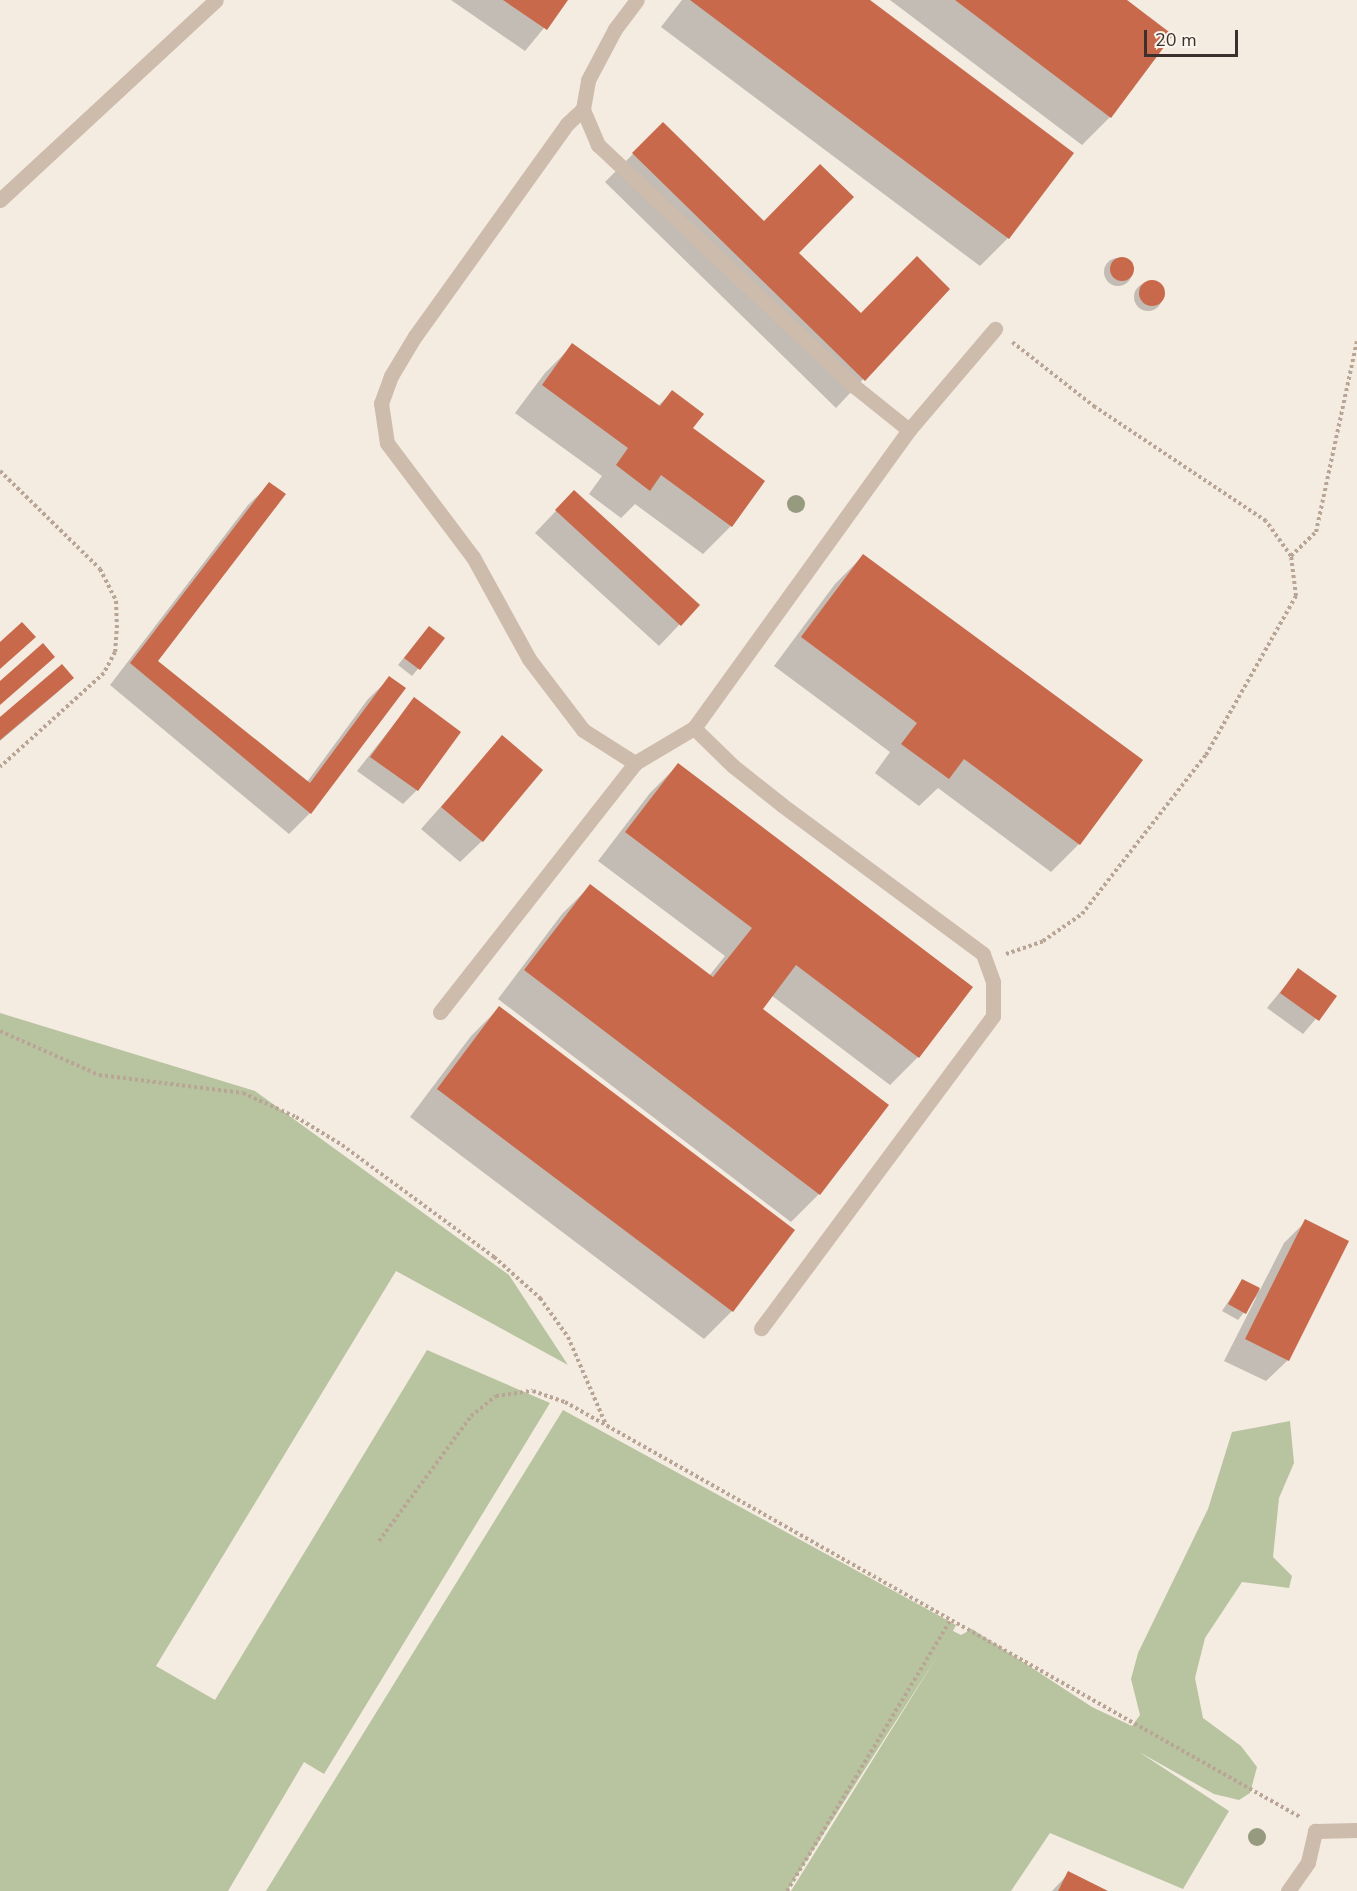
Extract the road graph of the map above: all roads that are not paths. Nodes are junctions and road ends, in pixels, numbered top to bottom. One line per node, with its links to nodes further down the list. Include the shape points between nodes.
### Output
1 (216, 0): 4 (street)
2 (637, 0): 3 (street, via 615,29 588,80)
3 (583, 109): 6 (street, via 598,145 854,386); 8 (street, via 567,124 415,336 391,376 381,403 387,443 472,557 529,659 583,730)
4 (0, 200)
5 (995, 329): 6 (street)
6 (909, 430): 7 (street)
7 (694, 728): 8 (street); 10 (street, via 782,806 983,954 993,982 993,1016)
8 (635, 763): 9 (street)
9 (440, 1012)
10 (761, 1328)
11 (1357, 1830): 12 (street, via 1316,1832 1308,1862)
12 (1288, 1891)

